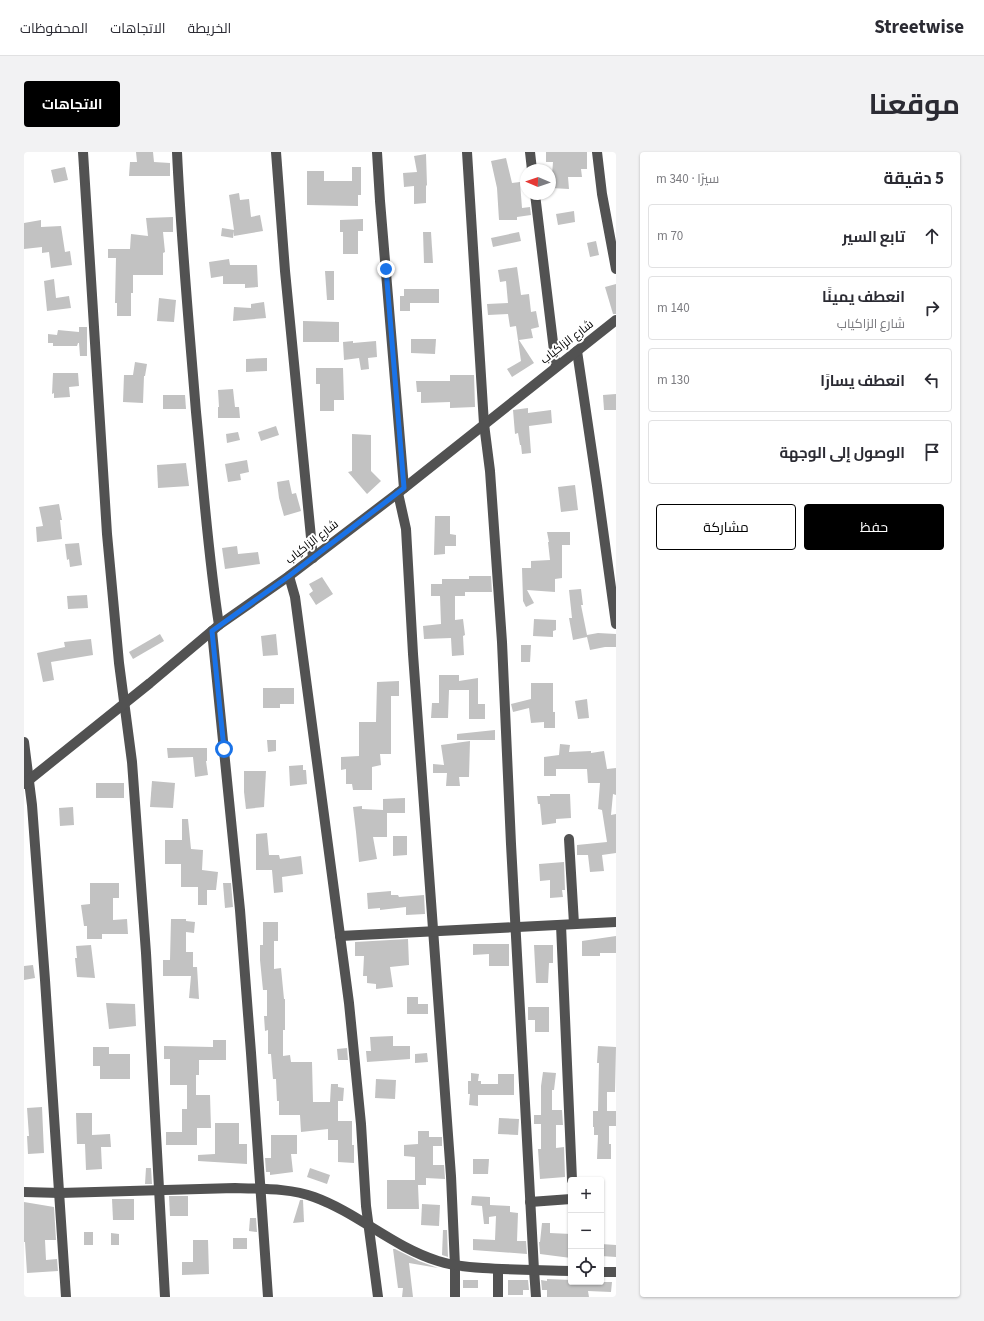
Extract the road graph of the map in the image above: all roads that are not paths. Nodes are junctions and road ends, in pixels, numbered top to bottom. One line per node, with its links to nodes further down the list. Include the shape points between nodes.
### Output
1 (83, 152): 20 (street, via 107,534)
2 (177, 152): 19 (street, via 188,320 215,597)
3 (276, 152): 16 (street)
4 (377, 152): 15 (street)
5 (467, 152): 14 (street)
6 (530, 152): 8 (street)
7 (597, 152): 10 (street, via 605,215)
8 (531, 164)
9 (536, 200): 13 (street)
10 (616, 269)
11 (616, 320): 12 (street, شارع الزاكياب)
12 (577, 351): 13 (street, شارع الزاكياب); 18 (street)
13 (556, 367): 14 (street, شارع الزاكياب)
14 (484, 424): 15 (street, شارع الزاكياب); 27 (street, via 491,479 502,642)
15 (401, 490): 16 (street, شارع الزاكياب); 28 (street, via 406,529)
16 (313, 558): 17 (street, شارع الزاكياب)
17 (289, 576): 19 (street, شارع الزاكياب); 29 (street, via 295,596)
18 (616, 624)
19 (215, 628): 20 (street, شارع الزاكياب); 31 (street, via 240,910)
20 (124, 702): 22 (street, شارع الزاكياب); 32 (street, via 132,762 146,945)
21 (24, 742): 22 (street)
22 (26, 782): 34 (street, via 32,805)
23 (569, 840): 25 (street)
24 (616, 922): 25 (street)
25 (574, 924): 26 (street)
26 (562, 925): 27 (street); 30 (street)
27 (515, 927): 28 (street); 36 (street)
28 (433, 931): 29 (street); 38 (street)
29 (340, 936): 37 (street, via 359,1103)
30 (572, 1177)
31 (260, 1189): 32 (street); 37 (street, via 313,1197); 46 (street)
32 (159, 1190): 34 (street); 45 (street)
33 (24, 1192): 34 (street)
34 (60, 1193): 44 (street)
35 (568, 1199): 36 (street)
36 (530, 1202): 40 (street)
37 (368, 1226): 38 (street, via 406,1248); 47 (street)
38 (456, 1266): 39 (street); 48 (street)
39 (498, 1269): 40 (street); 49 (street)
40 (534, 1270): 41 (street); 50 (street)
41 (568, 1271)
42 (604, 1273): 43 (street)
43 (616, 1275)
44 (66, 1297)
45 (165, 1297)
46 (268, 1297)
47 (378, 1297)
48 (455, 1297)
49 (498, 1297)
50 (536, 1297)

